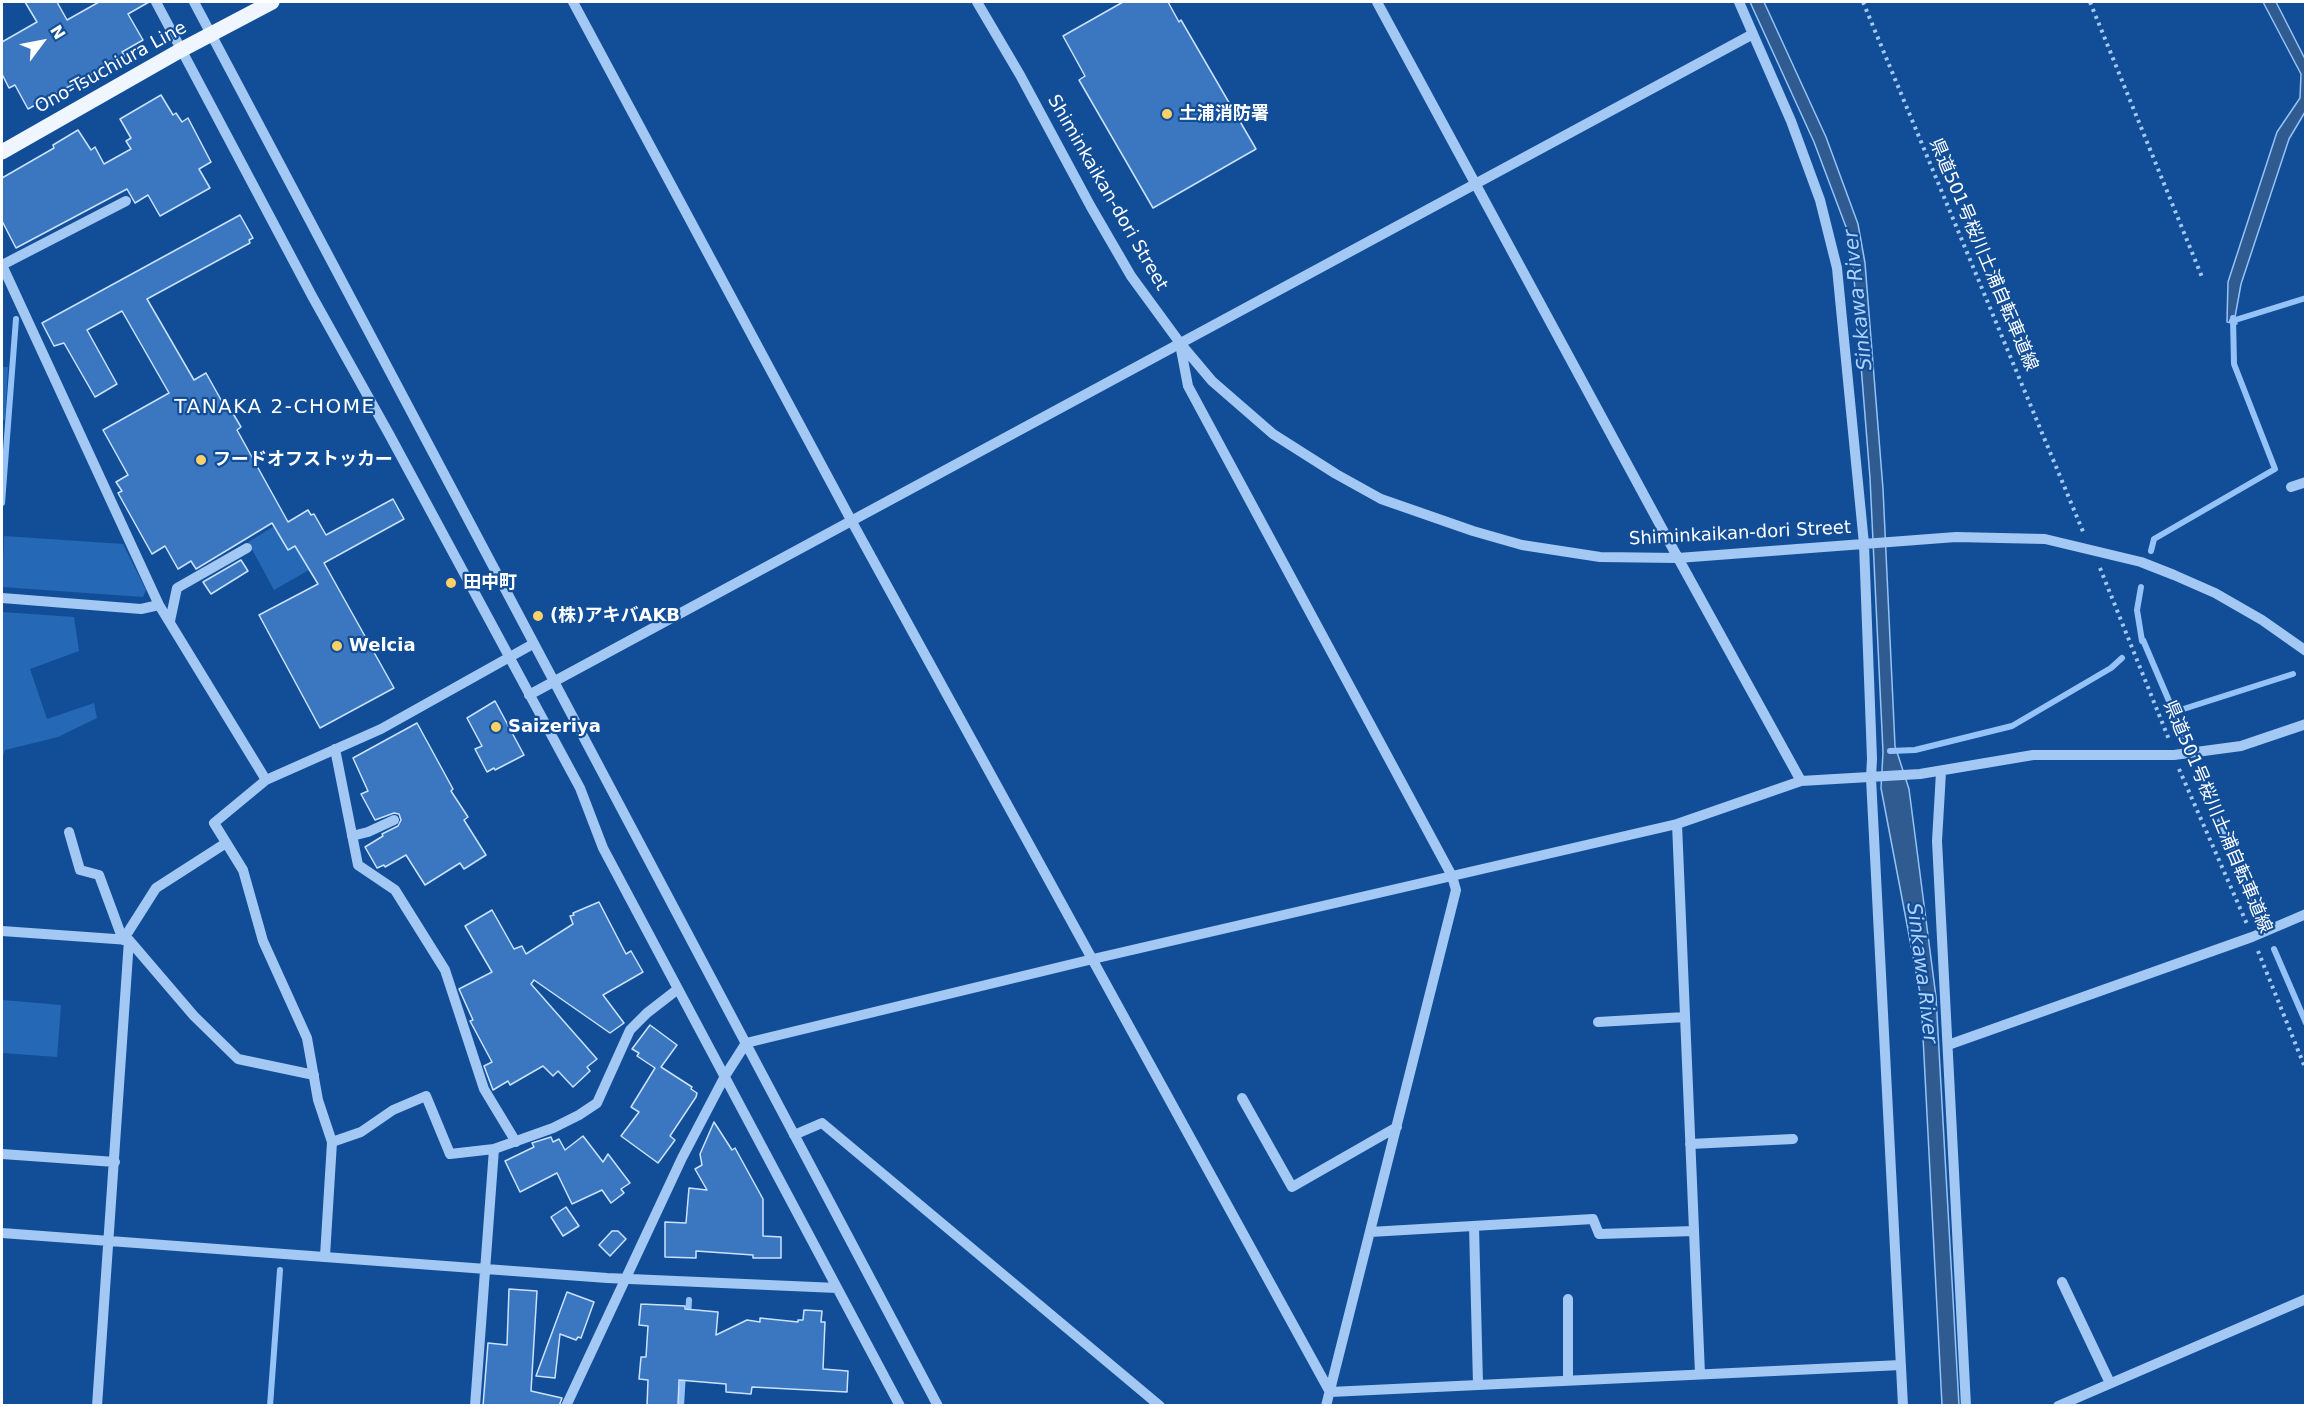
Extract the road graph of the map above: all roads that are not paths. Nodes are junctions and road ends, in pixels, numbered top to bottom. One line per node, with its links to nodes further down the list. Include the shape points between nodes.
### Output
1 (156, 2): 10 (street)
2 (194, 2): 8 (street)
3 (272, 2): 8 (main road, Ono-Tsuchiura Line)
4 (573, 2): 17 (street)
5 (977, 2): 14 (street, Shiminkaikan-dori Street, via 1131,276)
6 (1377, 2): 12 (street)
7 (1739, 2): 9 (street)
8 (212, 34): 10 (main road, Ono-Tsuchiura Line); 24 (street)
9 (1753, 34): 12 (street); 18 (street, via 1820,200 1837,268)
10 (181, 50): 11 (main road, Ono-Tsuchiura Line); 26 (street)
11 (2, 152)
12 (1476, 183): 14 (street); 20 (street)
13 (126, 201): 22 (street, via 2,265)
14 (1180, 344): 17 (street); 20 (street, Shiminkaikan-dori Street, via 1212,381 1273,434 1381,499 1522,545 1600,557); 40 (street, via 1188,386)
15 (2306, 482): 16 (street)
16 (2291, 487)
17 (851, 520): 27 (street); 44 (street)
18 (1864, 544): 20 (street, Shiminkaikan-dori Street); 25 (street, Shiminkaikan-dori Street, via 1956,537 2045,539 2141,562 2214,592); 32 (street)
19 (247, 548): 23 (street, via 177,588)
20 (1678, 558): 34 (street)
21 (2, 598): 22 (street, via 141,609)
22 (159, 605): 23 (street)
23 (170, 621): 33 (street)
24 (533, 644): 26 (street); 27 (street)
25 (2306, 651)
26 (509, 658): 28 (street); 30 (street, via 381,729)
27 (553, 681): 28 (street); 48 (street)
28 (529, 695): 45 (street, via 580,788 603,848)
29 (2306, 724): 31 (street, via 2241,746 2174,755 2033,755)
30 (335, 749): 33 (street); 38 (street)
31 (1941, 772): 32 (street); 49 (street, via 1937,841)
32 (1870, 778): 34 (street); 74 (street)
33 (266, 780): 39 (street, via 214,823)
34 (1801, 781): 36 (street)
35 (394, 820): 38 (street)
36 (1677, 824): 40 (street); 46 (street)
37 (69, 832): 43 (street, via 81,870 99,875)
38 (352, 836): 57 (street, via 358,865 395,890 445,970 484,1089)
39 (226, 843): 43 (street, via 156,888); 50 (street, via 243,870 263,941 307,1038)
40 (1452, 876): 44 (street); 53 (street, via 1456,890)
41 (2306, 914): 49 (street, via 2252,937)
42 (2, 931): 43 (street)
43 (126, 940): 50 (street, via 238,1059); 61 (street)
44 (1093, 959): 48 (street); 79 (street)
45 (678, 989): 51 (street); 57 (street, via 630,1030 597,1103 553,1128)
46 (1685, 1017): 47 (street); 58 (street)
47 (1598, 1022)
48 (746, 1043): 51 (street); 54 (street)
49 (1948, 1045): 89 (street)
50 (314, 1075): 56 (street)
51 (725, 1076): 69 (street); 71 (street)
52 (1242, 1098): 53 (street, via 1292,1187)
53 (1396, 1127): 64 (street)
54 (795, 1135): 85 (street); 86 (street, via 822,1123)
55 (1793, 1139): 58 (street)
56 (332, 1142): 59 (street, via 361,1132 393,1110 426,1096 450,1154); 67 (street)
57 (516, 1142): 59 (street)
58 (1690, 1144): 63 (street)
59 (494, 1149): 68 (street)
60 (2, 1154): 61 (street)
61 (115, 1162): 66 (street)
62 (1474, 1226): 63 (street, via 1593,1219 1599,1234); 64 (street); 78 (street)
63 (1694, 1231): 75 (street)
64 (1370, 1232): 79 (street)
65 (2, 1233): 66 (street)
66 (109, 1241): 67 (street); 82 (street)
67 (325, 1256): 68 (street)
68 (486, 1268): 69 (street); 83 (street)
69 (626, 1279): 71 (street); 84 (street)
70 (2062, 1282): 77 (street)
71 (837, 1288): 80 (street)
72 (1568, 1299): 76 (street)
73 (2306, 1299): 77 (street)
74 (1901, 1365): 75 (street); 88 (street)
75 (1700, 1374): 76 (street)
76 (1568, 1380): 78 (street)
77 (2110, 1383): 81 (street)
78 (1478, 1384): 79 (street)
79 (1330, 1392): 87 (street)
80 (896, 1404)
81 (2060, 1405)
82 (97, 1406)
83 (475, 1406)
84 (566, 1406)
85 (938, 1406)
86 (1160, 1406)
87 (1326, 1406)
88 (1903, 1406)
89 (1966, 1406)

